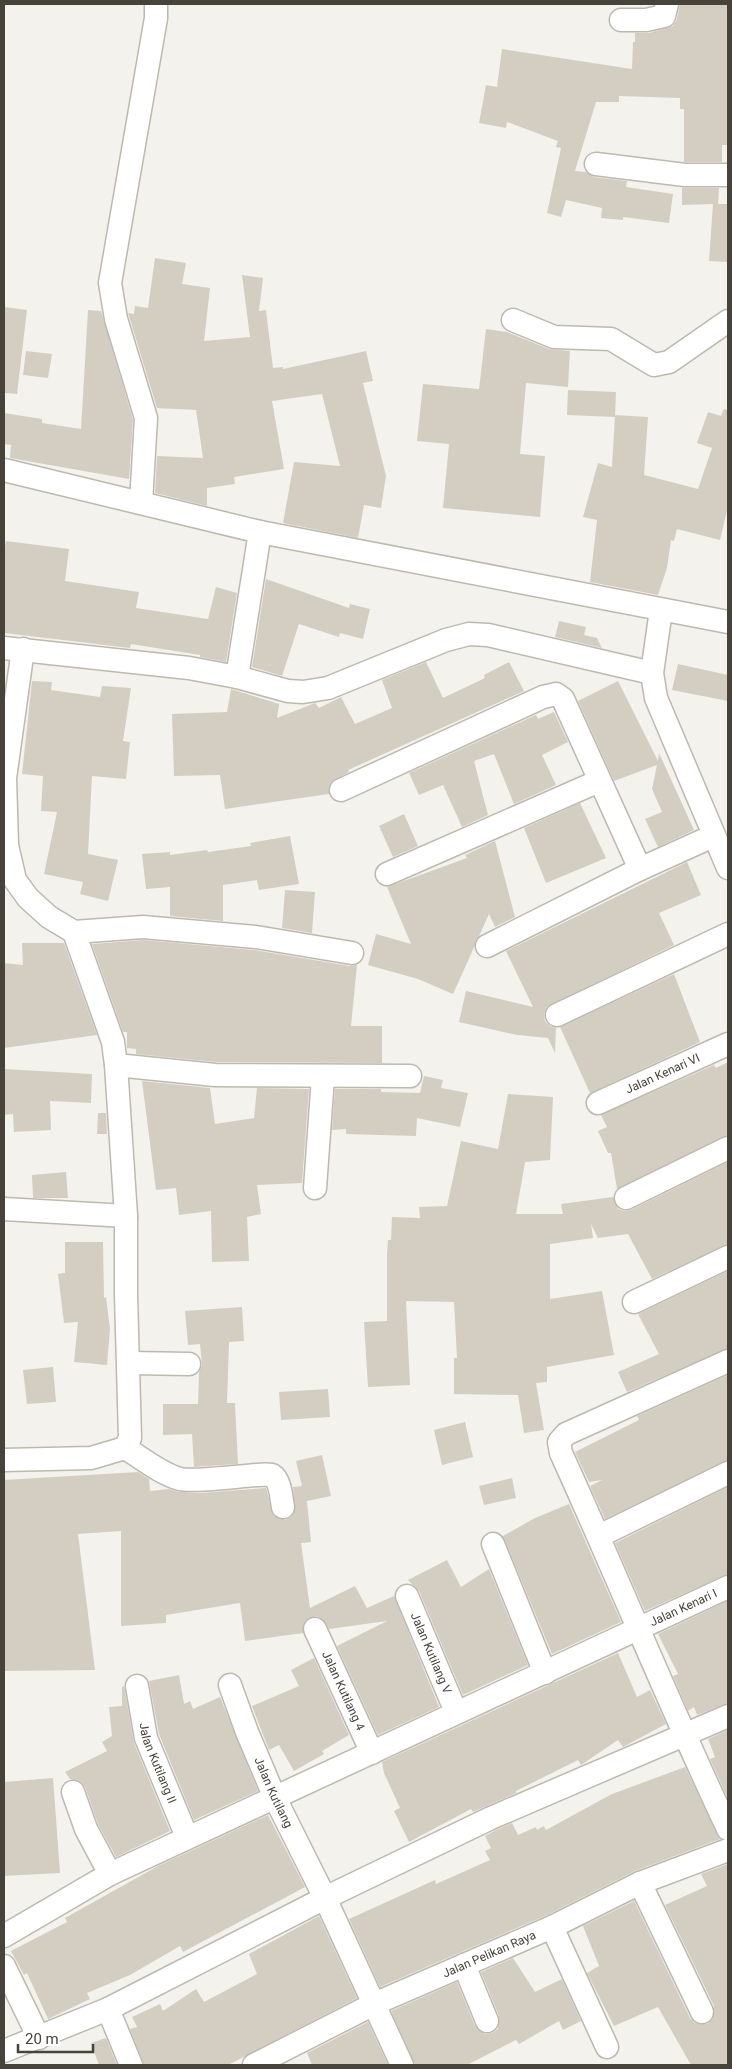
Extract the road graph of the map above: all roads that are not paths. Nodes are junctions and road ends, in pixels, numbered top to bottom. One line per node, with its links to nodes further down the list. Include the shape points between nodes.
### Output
1 (156, 4): 9 (street, via 110,283 116,319 146,418)
2 (667, 4): 3 (street, via 664,16)
3 (621, 20)
4 (596, 164): 5 (street, via 685,175)
5 (728, 175)
6 (513, 320): 7 (street, via 554,337 610,339 654,365 669,362)
7 (728, 321)
8 (4, 470): 9 (street)
9 (141, 504): 10 (street)
10 (260, 532): 11 (street); 15 (street)
11 (661, 610): 12 (street); 14 (street)
12 (728, 622)
13 (13, 649): 15 (street, via 189,668); 22 (street, via 5,778 7,845 15,880 28,898 49,918)
14 (652, 673): 15 (street, via 488,635 469,634 446,640 328,688 288,691); 18 (street, via 656,698)
15 (237, 677)
16 (599, 781): 17 (street, via 563,699 556,694 543,697); 20 (street); 21 (street)
17 (341, 790)
18 (713, 836): 19 (street); 20 (street)
19 (728, 868)
20 (640, 869): 24 (street)
21 (387, 874)
22 (74, 932): 25 (street, via 143,927 256,937); 28 (street, via 113,1042)
23 (728, 934): 26 (street)
24 (486, 946)
25 (352, 953)
26 (557, 1015)
27 (728, 1044): 31 (street, Jalan Kenari VI)
28 (116, 1065): 29 (street, via 215,1075); 36 (street)
29 (324, 1076): 30 (street); 33 (street)
30 (410, 1076)
31 (598, 1103)
32 (728, 1148): 34 (street)
33 (315, 1188)
34 (626, 1198)
35 (4, 1209): 36 (street)
36 (126, 1216): 40 (street)
37 (728, 1257): 38 (street)
38 (634, 1302)
39 (728, 1361): 46 (street, via 560,1439 561,1453)
40 (130, 1364): 41 (street); 42 (street, via 130,1438)
41 (189, 1364)
42 (126, 1448): 43 (street, via 91,1458); 45 (street, via 180,1479 272,1475 278,1482)
43 (4, 1460)
44 (728, 1474): 46 (street)
45 (283, 1508)
46 (599, 1536): 51 (street)
47 (493, 1544): 52 (street)
48 (728, 1587): 51 (street, Jalan Kenari I)
49 (407, 1596): 55 (street, Jalan Kutilang V)
50 (315, 1629): 58 (street, Jalan Kutilang 4)
51 (638, 1630): 52 (street, Jalan Kenari I); 57 (street)
52 (545, 1673): 55 (street, Jalan Kenari I)
53 (230, 1685): 60 (street, Jalan Kutilang)
54 (137, 1686): 62 (street, Jalan Kutilang II, via 146,1738)
55 (456, 1712): 58 (street, Jalan Kenari I)
56 (728, 1716): 57 (street)
57 (683, 1735): 61 (street); 66 (street, via 491,1818)
58 (372, 1752): 60 (street, Jalan Kenari I)
59 (73, 1792): 64 (street, via 86,1829)
60 (275, 1798): 62 (street, Jalan Kenari I); 66 (street, Jalan Kutilang)
61 (728, 1829)
62 (187, 1837): 64 (street, Jalan Kenari I)
63 (728, 1850): 65 (street, Jalan Pelikan Raya)
64 (110, 1874): 68 (street, Jalan Kenari I)
65 (640, 1884): 67 (street, Jalan Pelikan Raya); 73 (street)
66 (325, 1898): 71 (street, Jalan Kutilang); 72 (street)
67 (552, 1927): 69 (street, Jalan Pelikan Raya); 76 (street)
68 (4, 1936)
69 (464, 1965): 71 (street, Jalan Pelikan Raya); 74 (street)
70 (4, 1966): 75 (street)
71 (374, 2004): 79 (street, Jalan Pelikan Raya); 80 (street, Jalan Kutilang)
72 (108, 2009): 75 (street); 78 (street)
73 (702, 2012)
74 (487, 2021)
75 (39, 2038): 77 (street)
76 (607, 2047)
77 (4, 2051)
78 (131, 2065)
79 (254, 2065)
80 (402, 2065)

